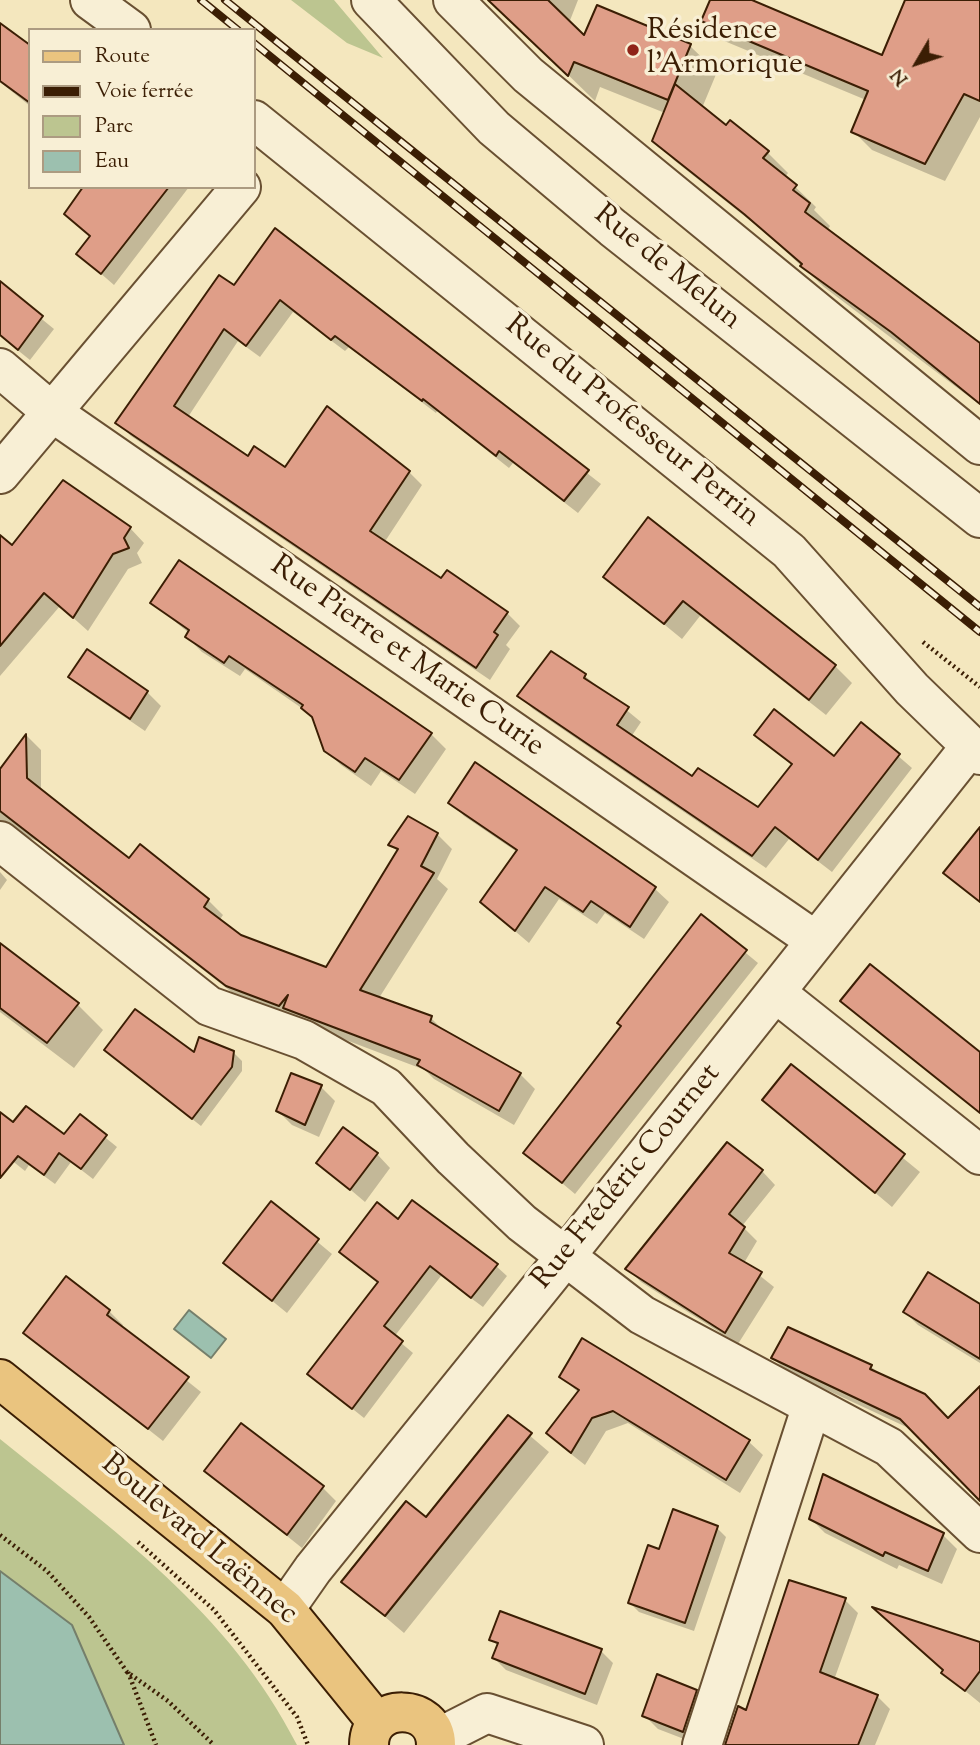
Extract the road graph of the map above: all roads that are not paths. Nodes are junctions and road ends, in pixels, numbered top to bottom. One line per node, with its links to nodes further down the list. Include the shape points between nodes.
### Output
1 (90, 0): 4 (street)
2 (371, 0): 12 (street, Rue de Melun, via 494,128 613,228)
3 (453, 0): 10 (street, Rue de Melun, via 528,75)
4 (128, 28)
5 (267, 130): 6 (street); 13 (street, Rue du Professeur Perrin, via 789,551 912,689)
6 (256, 166)
7 (239, 189): 9 (street)
8 (0, 368): 9 (street, Rue Pierre et Marie Curie)
9 (52, 413): 11 (street); 15 (street, Rue Pierre et Marie Curie)
10 (980, 445)
11 (0, 474)
12 (980, 518)
13 (975, 751): 15 (street, Rue Frédéric Cournet)
14 (0, 841): 18 (street, via 209,1006 304,1040 386,1087 512,1214)
15 (816, 941): 16 (street, Rue Frédéric Cournet)
16 (776, 993): 17 (street); 18 (street, Rue Frédéric Cournet)
17 (980, 1155)
18 (566, 1256): 20 (street, via 642,1315); 22 (street, Rue Frédéric Cournet)
19 (0, 1379): 22 (main road, Boulevard Laënnec)
20 (811, 1408): 21 (street, via 889,1447); 26 (street)
21 (980, 1533)
22 (285, 1609): 23 (main road, Boulevard Laënnec)
23 (373, 1733): 24 (main road, via 387,1714 411,1712 431,1727)
24 (436, 1742): 25 (street, via 487,1713)
25 (584, 1745)
26 (702, 1745)

